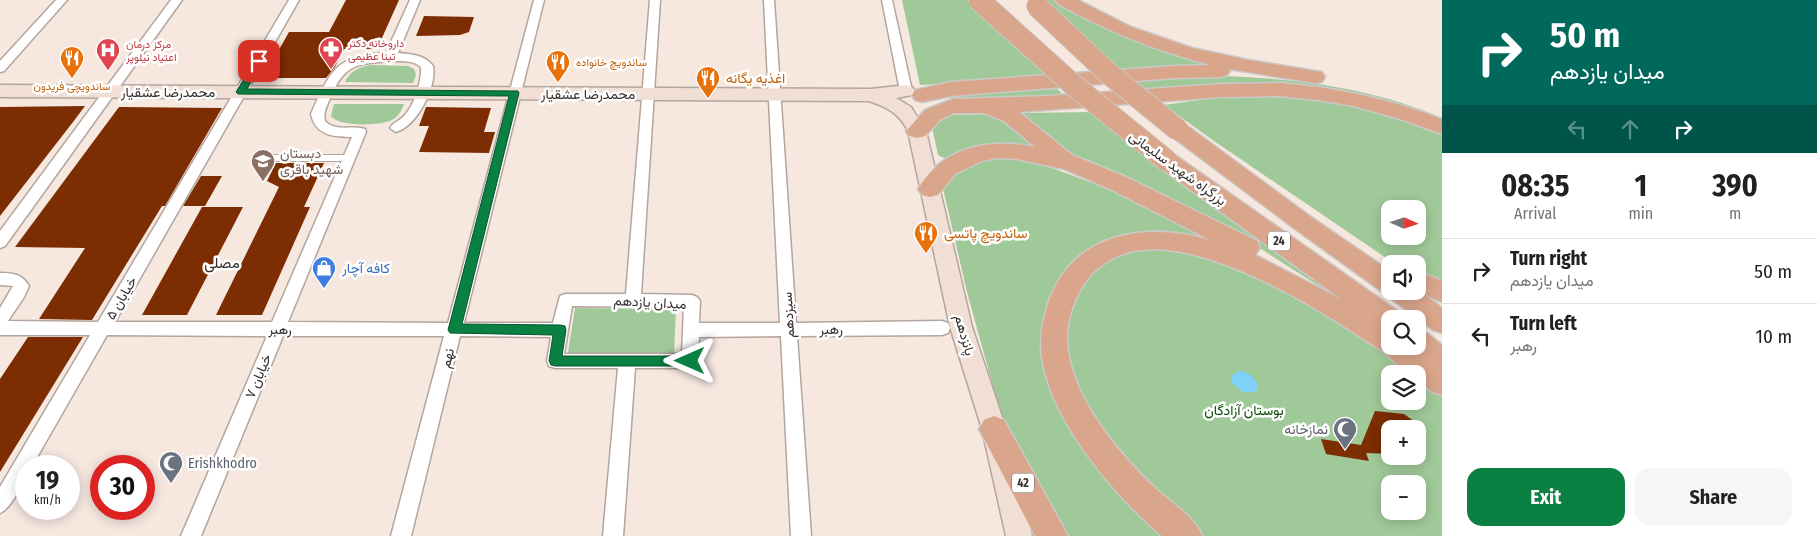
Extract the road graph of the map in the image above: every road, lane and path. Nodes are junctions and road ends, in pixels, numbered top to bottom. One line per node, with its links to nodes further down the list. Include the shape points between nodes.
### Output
1 (62, 0): 13 (street)
2 (177, 0): 16 (street)
3 (294, 0): 17 (street, خیابان ۵)
4 (415, 0): 12 (street)
5 (539, 0): 20 (street, نهم)
6 (655, 0): 22 (street)
7 (769, 0): 23 (street, سیزدهم)
8 (887, 0): 21 (street)
9 (979, 0): 54 (highway, بزرگراه شهید سلیمانی / 24, bridge, via 1055,71)
10 (1064, 0): 14 (highway, via 1118,28 1180,52)
11 (1034, 3): 33 (highway, بزرگراه شهید سلیمانی / 24, bridge, via 1107,72)
12 (390, 58): 18 (street, via 364,59 347,66 336,75); 19 (street, via 415,59 427,66 428,74)
13 (0, 68)
14 (1283, 73): 21 (highway, via 1174,72); 27 (highway, via 1358,84)
15 (0, 91): 16 (main road, محمدرضا عشقیار)
16 (110, 92): 17 (main road, محمدرضا عشقیار); 36 (street)
17 (241, 92): 18 (main road, محمدرضا عشقیار); 48 (street, خیابان ۵)
18 (327, 92): 19 (main road, محمدرضا عشقیار); 32 (street, خیابان ۷, via 317,114 321,126 332,131 360,132)
19 (421, 93): 20 (main road, محمدرضا عشقیار); 29 (street, via 412,116)
20 (515, 93): 22 (main road, محمدرضا عشقیار); 51 (street, نهم)
21 (914, 93): 24 (main road, محمدرضا عشقیار); 25 (highway)
22 (647, 94): 23 (main road, محمدرضا عشقیار); 42 (street)
23 (775, 94): 24 (main road, محمدرضا عشقیار); 50 (street, سیزدهم)
24 (871, 95): 30 (main road, پانزدهم, via 900,106)
25 (954, 106): 26 (highway); 30 (highway, via 931,115)
26 (985, 106): 28 (highway, via 1069,103 1207,90 1272,89 1354,99 1401,111); 34 (highway, via 1010,116)
27 (1442, 112)
28 (1442, 127)
29 (396, 128)
30 (917, 131): 35 (main road, پانزدهم)
31 (273, 158): 32 (lane)
32 (349, 158): 49 (street, خیابان ۷)
33 (1217, 160): 37 (highway, via 1278,192); 38 (highway, بزرگراه شهید سلیمانی / 24)
34 (1069, 162): 35 (highway, via 997,150 977,154 947,168); 55 (highway, via 1182,213 1264,256)
35 (930, 189): 62 (main road, پانزدهم, via 961,327)
36 (0, 242)
37 (1381, 259)
38 (1381, 278)
39 (0, 279): 44 (street, via 14,279 21,286)
40 (1426, 285): 41 (highway)
41 (1442, 292)
42 (633, 300): 52 (street, میدان یازدهم, via 565,300); 53 (street, میدان یازدهم, via 692,301)
43 (1411, 300): 45 (highway)
44 (0, 321)
45 (1442, 322)
46 (0, 328): 48 (street, رهبر)
47 (942, 328): 50 (street, رهبر)
48 (103, 329): 49 (street, رهبر); 63 (street, خیابان ۵)
49 (278, 329): 51 (street, رهبر); 64 (street, خیابان ۷)
50 (789, 329): 53 (street, رهبر); 67 (street, سیزدهم)
51 (454, 330): 52 (street, رهبر); 65 (street, نهم)
52 (560, 330): 60 (street, میدان یازدهم, via 555,361)
53 (691, 330): 60 (street, میدان یازدهم, via 690,361)
54 (1381, 330)
55 (1381, 331)
56 (1381, 332): 70 (highway, via 1230,254 1194,244 1128,242 1090,259 1075,274 1055,318 1054,340 1060,378 1071,404 1116,469)
57 (1426, 347): 59 (highway)
58 (1410, 355): 61 (highway)
59 (1442, 360)
60 (627, 361): 66 (street)
61 (1442, 383)
62 (994, 429): 68 (main road, پانزدهم); 69 (highway, 42)
63 (0, 504)
64 (191, 536)
65 (401, 536)
66 (613, 536)
67 (801, 536)
68 (1019, 536)
69 (1052, 536)
70 (1186, 536)

